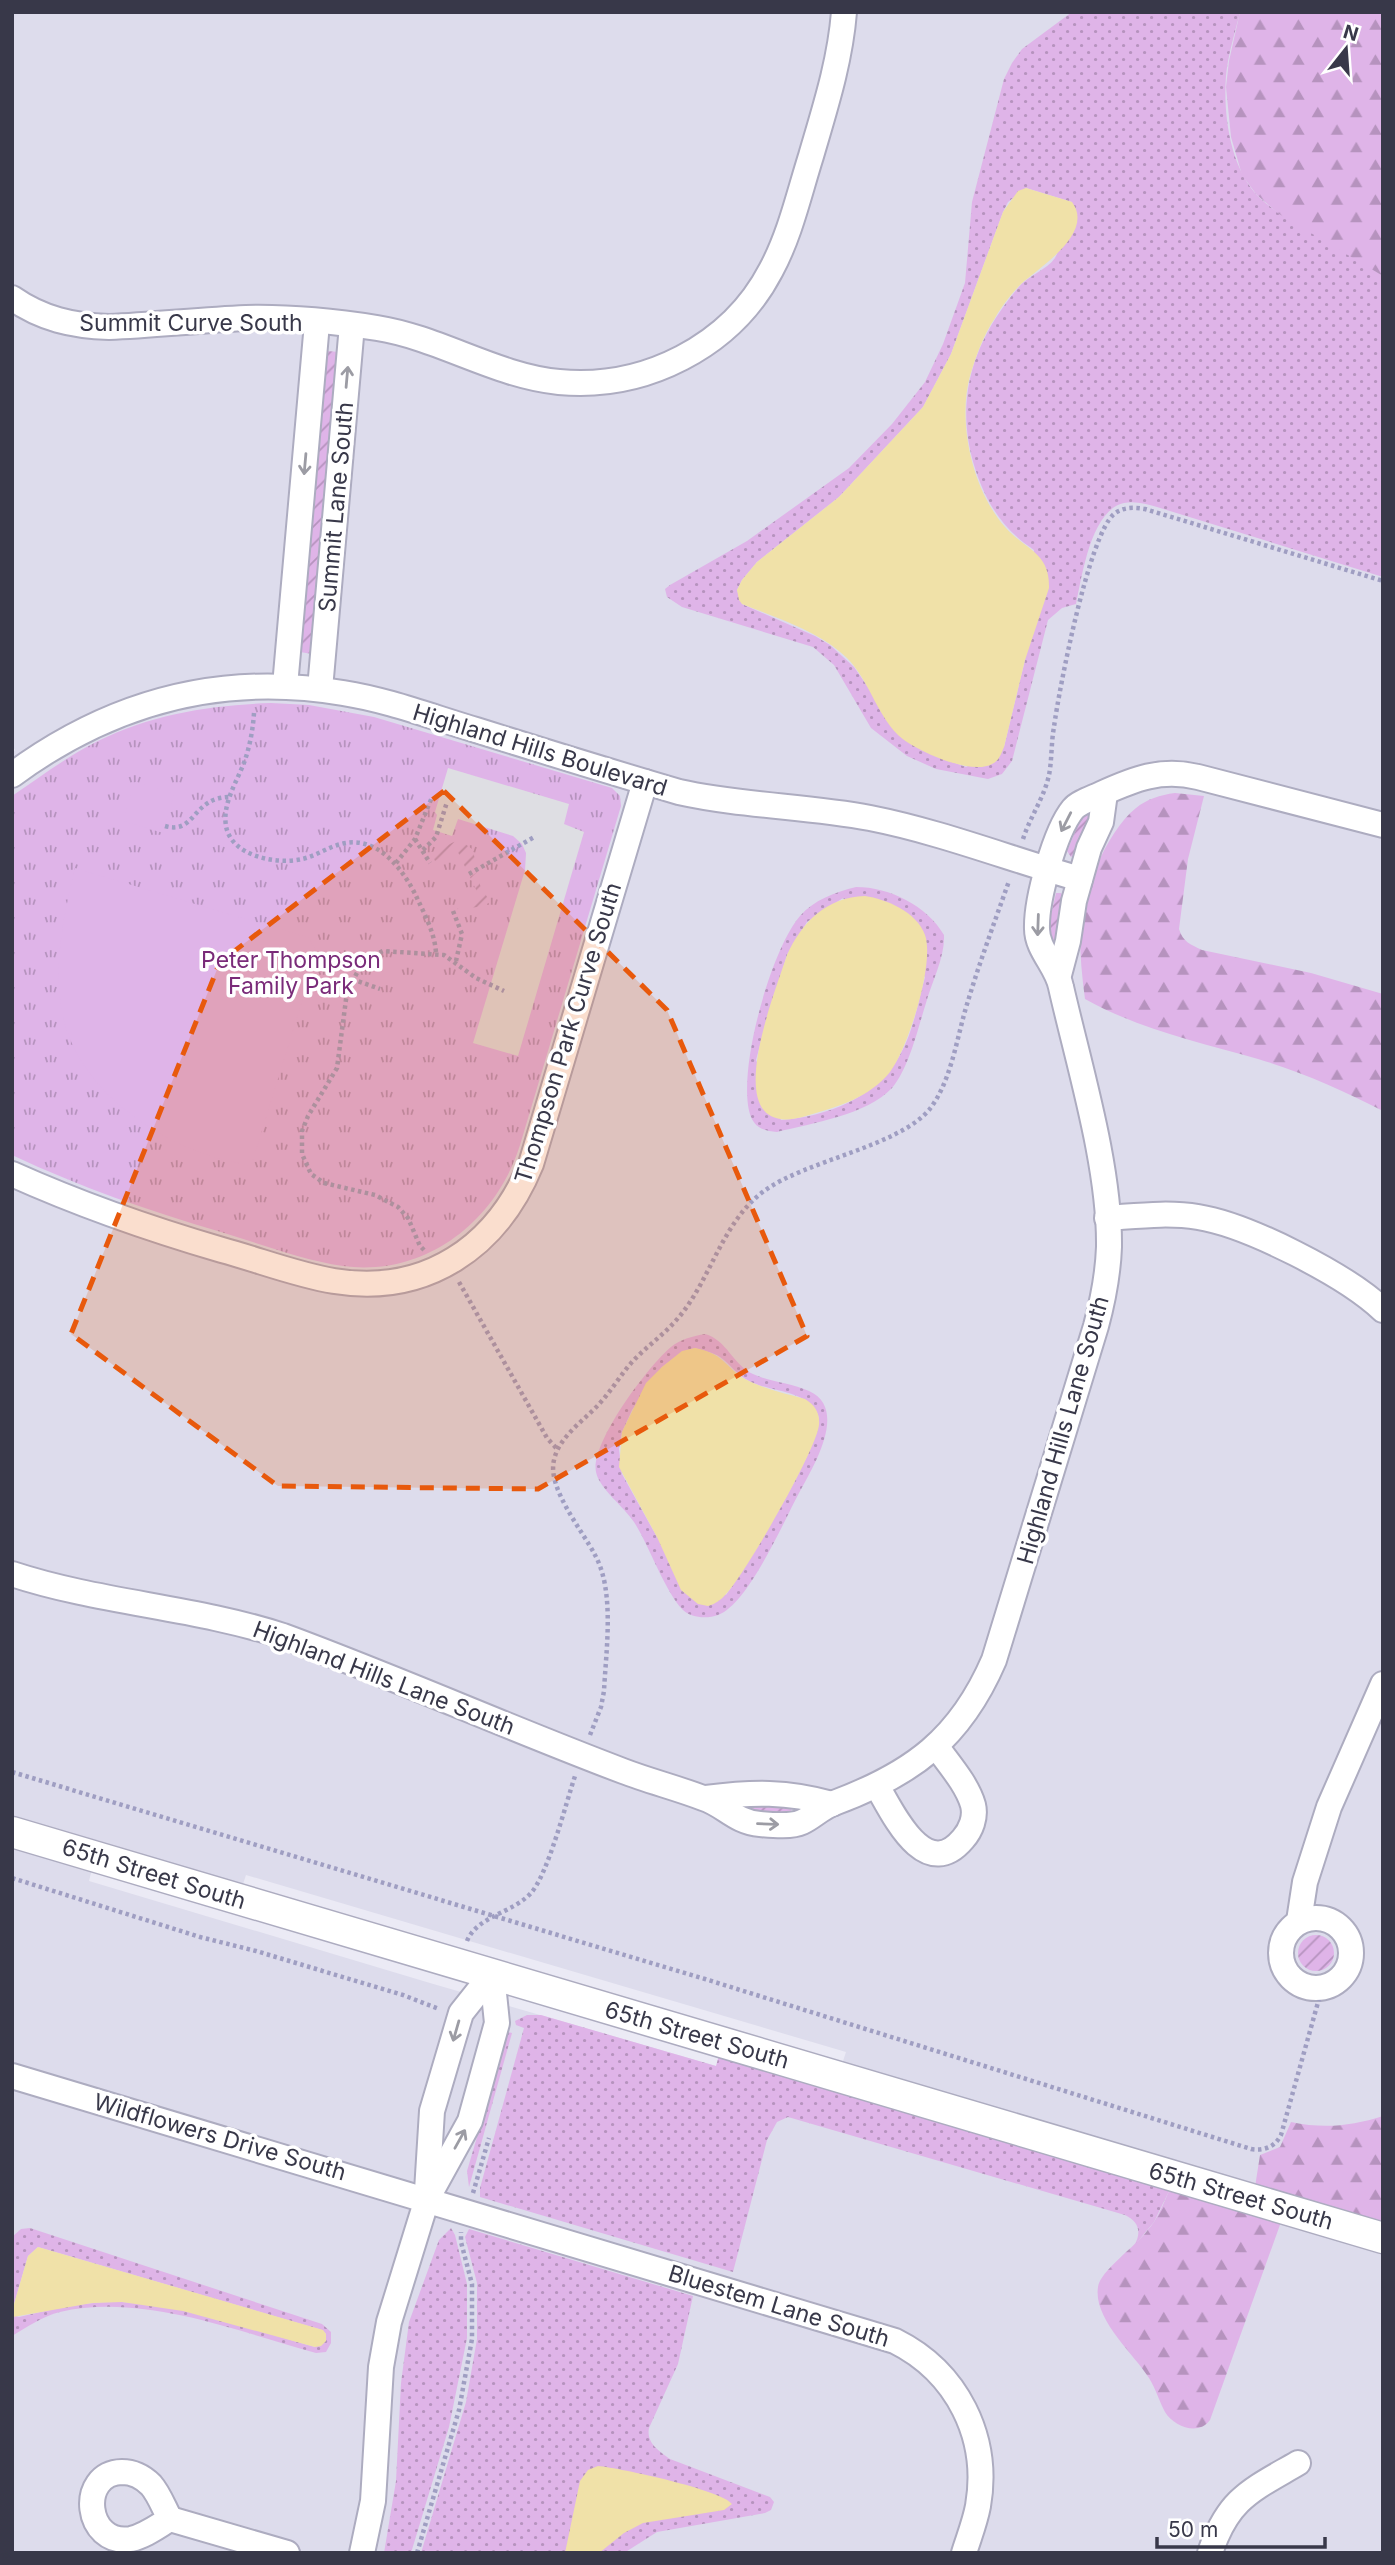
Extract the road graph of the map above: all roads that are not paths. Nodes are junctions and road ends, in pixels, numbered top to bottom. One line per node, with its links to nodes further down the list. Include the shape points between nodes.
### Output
1 (844, 12): 4 (street, Summit Curve South, via 835,76 777,258 745,307 701,347 666,366 633,376 596,383 562,382 529,376 403,334)
2 (15, 303): 3 (street, Summit Curve South, via 61,322 102,327 248,318)
3 (317, 323): 4 (street, Summit Curve South); 5 (street, Summit Lane South, one-way to 5)
4 (352, 326): 6 (street, Summit Lane South, one-way to 4)
5 (285, 686): 6 (street, Highland Hills Boulevard); 7 (street, Highland Hills Boulevard, via 212,690 146,704 76,733)
6 (320, 689): 8 (street, Highland Hills Boulevard, via 386,703)
7 (12, 775)
8 (645, 782): 11 (street, Highland Hills Boulevard, via 719,801 883,821); 14 (street, Thompson Park Curve South, via 531,1164 503,1217 458,1256 393,1283 333,1281 125,1220)
9 (1105, 793): 10 (street, Highland Hills Lane South, via 1143,777 1178,773); 11 (street, Highland Hills Lane South, one-way to 11, via 1075,806); 12 (street, Highland Hills Lane South, via 1101,822)
10 (1383, 825)
11 (1048, 870): 12 (street, Highland Hills Boulevard); 13 (street, Highland Hills Lane South, one-way to 13, via 1037,919 1038,940)
12 (1080, 879): 13 (street, Highland Hills Lane South)
13 (1059, 975): 15 (street, Highland Hills Lane South, via 1097,1149)
14 (12, 1174)
15 (1107, 1218): 16 (street, via 1171,1214 1216,1221 1325,1269); 19 (street, Highland Hills Lane South, via 1108,1265 1097,1326 1000,1645 974,1701)
16 (1383, 1310)
17 (12, 1574): 20 (street, Highland Hills Lane South, via 263,1629 621,1770 706,1798 748,1793 801,1795 832,1804)
18 (1383, 1684): 22 (street, via 1329,1807 1305,1882)
19 (936, 1746): 20 (street, Highland Hills Lane South); 20 (street, via 974,1809 971,1828 957,1846 936,1852 917,1846)
20 (877, 1786)
21 (12, 1832): 23 (street, 65th Street South)
22 (1298, 1922): 22 (street, via 1309,1918 1331,1921 1351,1946 1348,1968 1322,1988 1291,1978 1280,1959 1284,1937)
23 (492, 1974): 25 (street, one-way to 23, via 470,2121 497,2024); 25 (street, one-way to 25, via 461,2013 432,2111); 26 (street, 65th Street South)
24 (12, 2076): 25 (street, Wildflowers Drive South)
25 (427, 2199): 30 (street, via 384,2344 373,2501); 31 (street, Bluestem Lane South, via 876,2333 914,2351 951,2386 976,2438 981,2465 979,2496)
26 (1383, 2238)
27 (1298, 2463): 32 (street, via 1235,2504)
28 (170, 2519): 29 (street)
29 (287, 2553)
30 (362, 2553)
31 (964, 2553)
32 (1210, 2553)

